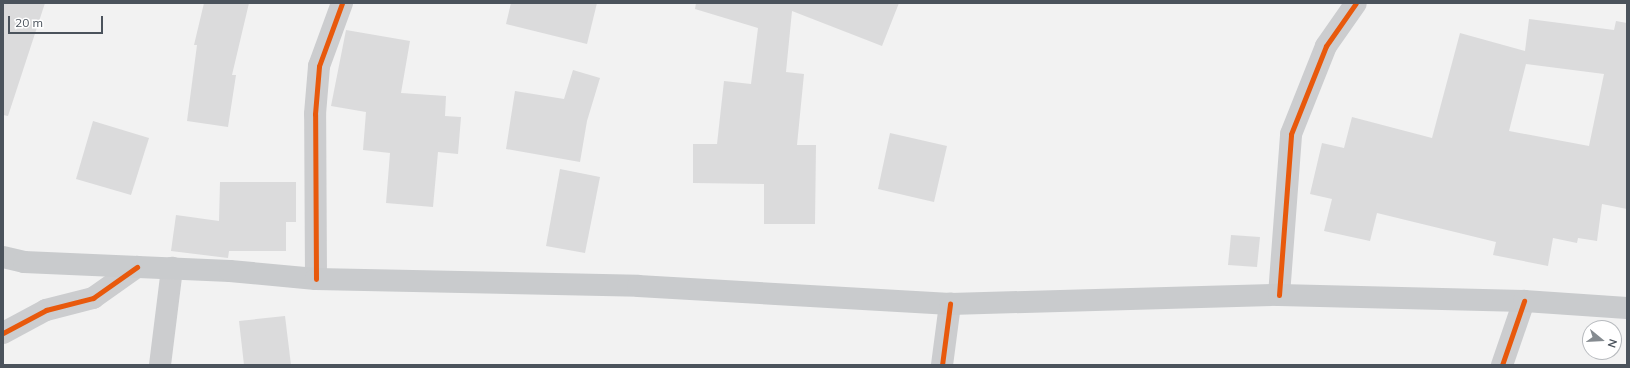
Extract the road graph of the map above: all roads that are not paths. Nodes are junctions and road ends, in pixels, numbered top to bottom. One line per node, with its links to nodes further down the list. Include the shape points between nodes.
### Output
1 (342, 3): 6 (street, via 319,66 315,107)
2 (1356, 3): 7 (street, via 1326,46 1291,134)
3 (3, 257): 4 (main road, via 24,262)
4 (137, 267): 5 (main road); 11 (street, via 92,298 46,310)
5 (172, 268): 6 (main road); 12 (street)
6 (316, 279): 9 (main road, via 638,286)
7 (1279, 295): 8 (main road); 9 (main road)
8 (1524, 301): 10 (main road); 14 (street)
9 (950, 304): 13 (street)
10 (1627, 308)
11 (3, 333)
12 (160, 365)
13 (942, 365)
14 (1502, 365)

